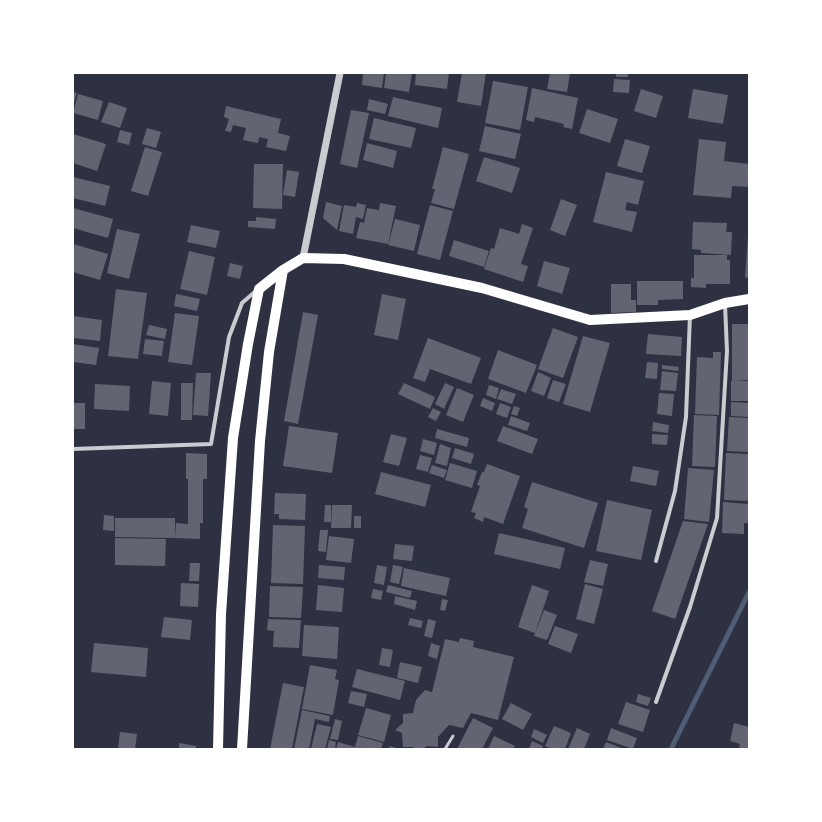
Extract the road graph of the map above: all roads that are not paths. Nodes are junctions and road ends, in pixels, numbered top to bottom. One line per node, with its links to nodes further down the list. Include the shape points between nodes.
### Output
1 (340, 73): 2 (street)
2 (303, 258): 3 (main road); 7 (main road, via 344,259 482,288 590,320)
3 (282, 270): 4 (main road); 13 (main road, via 269,352 260,441)
4 (259, 289): 8 (street, via 242,303 229,336 211,444); 12 (main road, via 233,438 221,614)
5 (749, 299): 6 (main road)
6 (724, 303): 7 (main road); 10 (street, via 727,351 717,518 690,607)
7 (690, 315): 9 (street, via 686,417 675,491)
8 (73, 449)
9 (656, 561)
10 (656, 702)
11 (453, 736): 14 (lane)
12 (218, 749)
13 (242, 749)
14 (445, 749)

